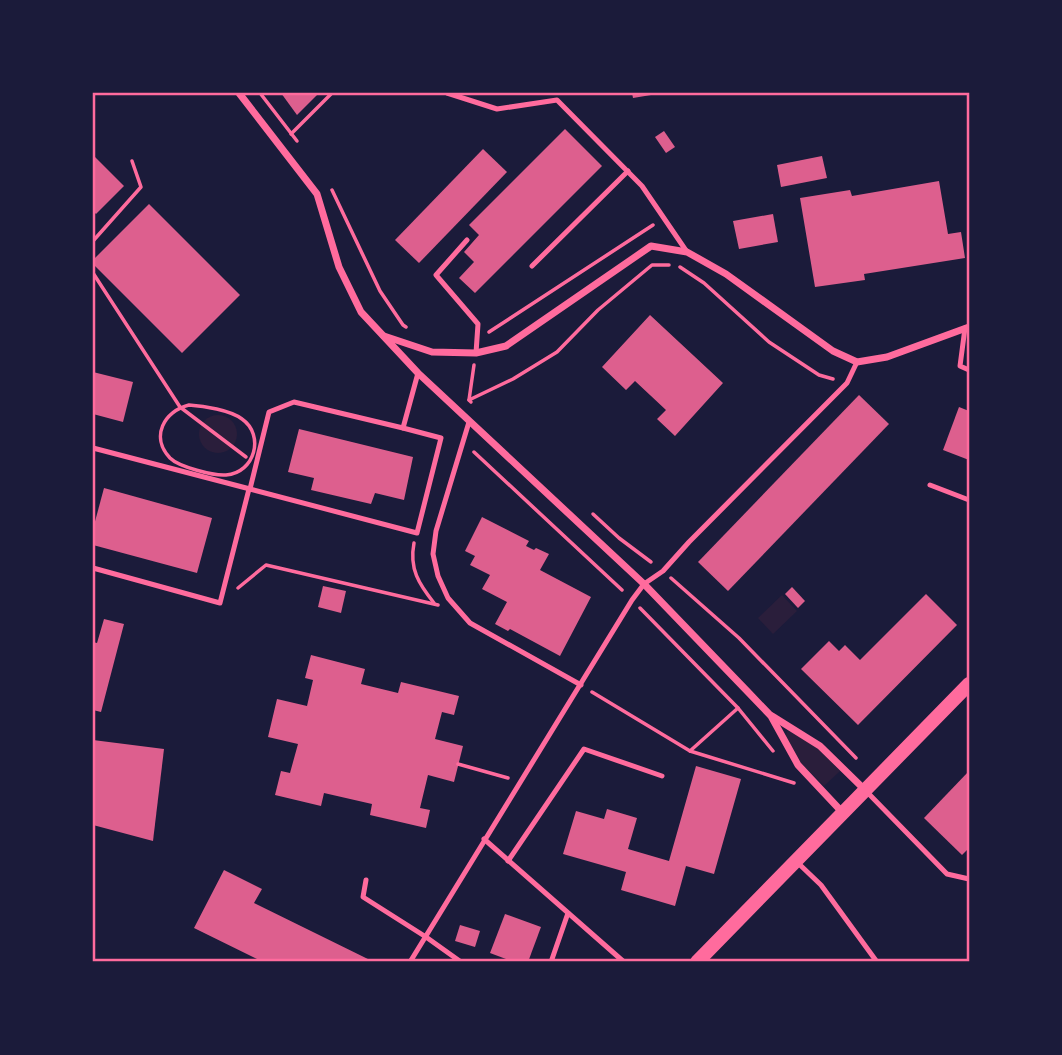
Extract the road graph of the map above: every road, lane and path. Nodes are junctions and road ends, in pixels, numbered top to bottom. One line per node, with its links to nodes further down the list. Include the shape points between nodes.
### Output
1 (239, 93): 13 (street, via 317,194 339,267 361,312)
2 (332, 93): 4 (path)
3 (447, 93): 6 (lane, via 497,109 557,100)
4 (291, 134)
5 (132, 161): 8 (path, via 141,187)
6 (628, 171): 9 (lane); 10 (lane)
7 (467, 240): 14 (lane, via 436,275 478,324)
8 (93, 241)
9 (688, 252): 14 (street, via 652,246 506,345); 15 (street, via 833,351)
10 (532, 266)
11 (93, 273): 20 (path)
12 (967, 328): 15 (street, via 887,357); 16 (lane, via 960,366)
13 (383, 336): 14 (street, via 432,352); 17 (street)
14 (476, 353): 19 (path)
15 (857, 362): 18 (lane)
16 (969, 370)
17 (418, 373): 22 (street); 23 (lane)
18 (847, 383): 19 (path, via 819,375 769,342 678,265 652,265 557,352); 33 (lane)
19 (469, 400): 21 (path)
20 (180, 407): 20 (path, via 161,428 168,456 184,466 217,474 244,468 255,442 248,424 232,414 199,405); 25 (path)
21 (479, 409)
22 (469, 422): 24 (lane); 34 (street)
23 (403, 428): 28 (lane, via 294,402 269,412); 28 (lane, via 441,438 417,533)
24 (463, 442): 35 (path); 38 (lane, via 433,554 448,598 470,623)
25 (232, 447)
26 (93, 448): 28 (lane)
27 (930, 485): 29 (lane)
28 (249, 489): 36 (lane)
29 (969, 500)
30 (590, 511): 33 (path)
31 (413, 552): 36 (path, via 418,581 436,604 266,565)
32 (93, 568): 36 (lane)
33 (663, 571): 34 (lane); 43 (path, via 739,638)
34 (644, 584): 35 (lane); 40 (street)
35 (632, 600): 38 (lane); 39 (path)
36 (220, 603)
37 (969, 684): 48 (main road)
38 (581, 685): 41 (path); 50 (lane)
39 (738, 708): 41 (path); 42 (path)
40 (771, 716): 48 (street, via 820,746); 49 (street, via 798,765)
41 (690, 751): 46 (path, via 799,784)
42 (773, 751)
43 (856, 758)
44 (458, 764): 45 (path)
45 (491, 773)
46 (790, 773)
47 (662, 776): 51 (lane, via 584,749)
48 (865, 790): 49 (main road); 53 (lane, via 947,874)
49 (843, 813): 52 (main road)
50 (484, 839): 51 (lane); 56 (lane)
51 (508, 861): 55 (lane)
52 (796, 861): 61 (main road); 62 (lane, via 821,885)
53 (969, 879)
54 (366, 880): 56 (lane, via 363,897)
55 (568, 913): 59 (lane); 60 (lane)
56 (426, 937): 57 (lane); 58 (lane)
57 (410, 962)
58 (461, 962)
59 (551, 962)
60 (624, 962)
61 (696, 962)
62 (877, 962)

